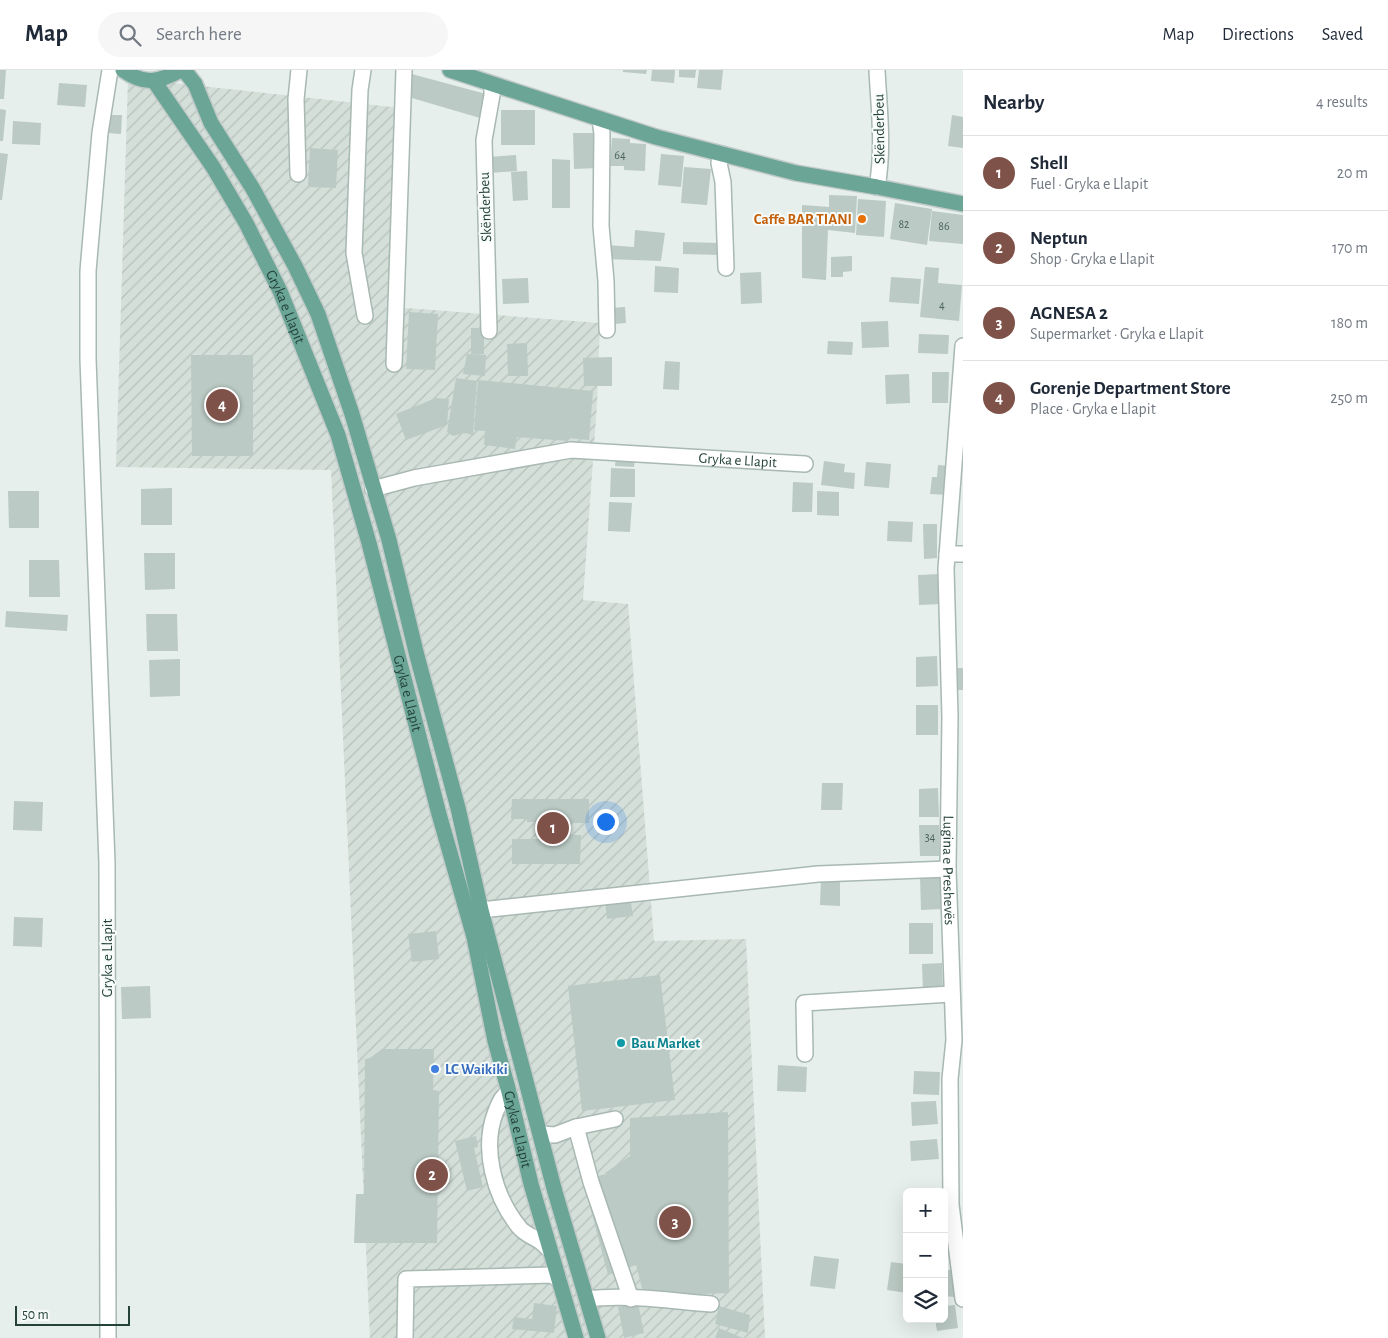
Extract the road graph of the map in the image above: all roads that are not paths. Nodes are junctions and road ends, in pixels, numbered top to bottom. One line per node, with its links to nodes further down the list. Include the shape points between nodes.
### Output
1 (110, 70): 44 (street, Gryka e Llapit, via 100,133 88,271 88,359 107,863)
2 (123, 70): 9 (main road, via 134,77)
3 (183, 70): 9 (main road); 23 (main road, Gryka e Llapit, via 195,84 211,123 252,189 318,314)
4 (299, 70): 13 (street, via 296,99)
5 (363, 70): 17 (street, via 354,253)
6 (404, 70): 21 (street)
7 (450, 70): 10 (main road, Skënderbeu)
8 (877, 70): 14 (street, Skënderbeu, via 881,146)
9 (154, 81): 33 (main road, Gryka e Llapit, via 214,167 246,222 280,291 338,435 372,552 438,814 474,937)
10 (492, 85): 11 (main road, Skënderbeu); 19 (street, Skënderbeu, via 484,140)
11 (600, 119): 12 (main road, Skënderbeu); 18 (street, via 601,226)
12 (722, 154): 14 (main road, Skënderbeu, via 796,173); 16 (street, via 719,164 723,182)
13 (298, 174)
14 (877, 187): 15 (main road, Skënderbeu)
15 (963, 204)
16 (726, 268)
17 (365, 316)
18 (607, 330)
19 (489, 331)
20 (963, 346): 24 (street, Lugina e Preshevës)
21 (394, 364)
22 (805, 464): 23 (street, Gryka e Llapit, via 571,450 414,478)
23 (373, 489): 29 (main road, Gryka e Llapit, via 458,808)
24 (948, 554): 25 (street); 26 (street, Lugina e Preshevës, via 946,569)
25 (963, 554)
26 (956, 654): 27 (street, Lugina e Preshevës)
27 (957, 716): 28 (street, Lugina e Preshevës)
28 (948, 869): 29 (street, via 818,874); 30 (street, Lugina e Preshevës)
29 (481, 910): 36 (main road, Gryka e Llapit)
30 (951, 994): 31 (street, Lugina e Preshevës); 32 (street, via 804,1003)
31 (958, 1040): 37 (street, Lugina e Preshevës, via 950,1079)
32 (805, 1054)
33 (509, 1092): 38 (main road, Gryka e Llapit); 38 (street, via 502,1096 489,1138 498,1193 520,1230)
34 (615, 1119): 35 (street)
35 (576, 1127): 36 (street, via 554,1135); 41 (street)
36 (541, 1134): 40 (main road, Gryka e Llapit)
37 (957, 1206): 42 (street, Lugina e Preshevës)
38 (550, 1250): 39 (main road, Gryka e Llapit)
39 (559, 1279): 45 (street, via 552,1275 406,1280); 46 (main road, Gryka e Llapit)
40 (587, 1299): 41 (street); 47 (main road, Gryka e Llapit)
41 (630, 1299): 43 (street)
42 (963, 1299)
43 (711, 1304)
44 (108, 1338)
45 (405, 1338)
46 (576, 1338)
47 (598, 1338)

